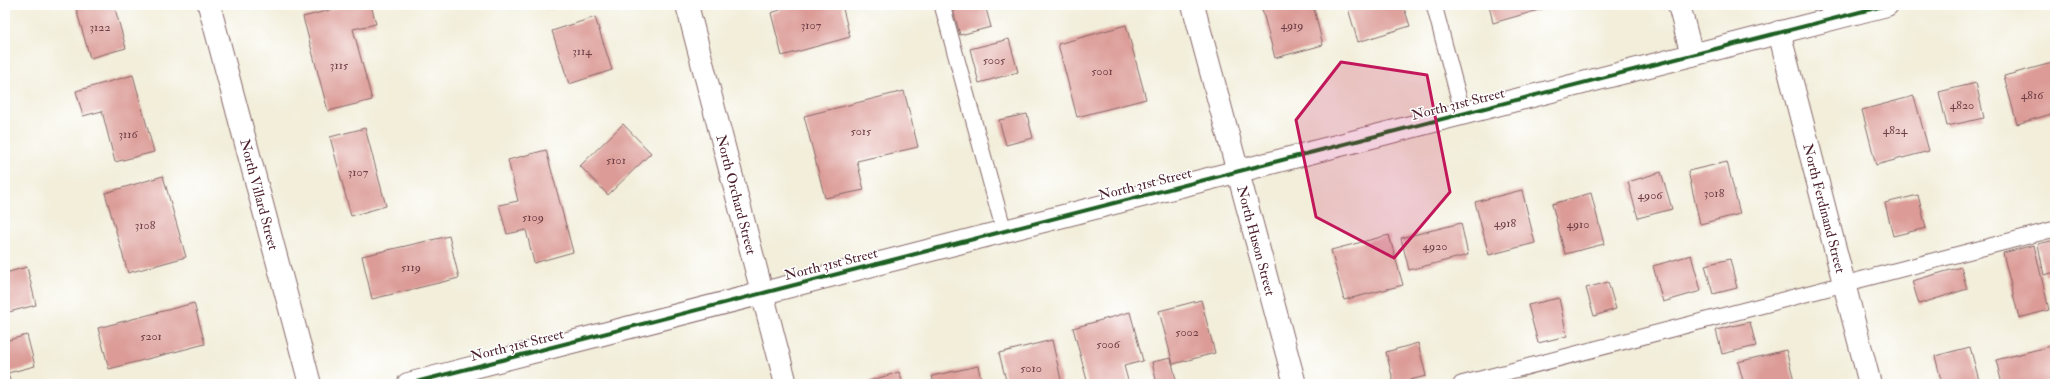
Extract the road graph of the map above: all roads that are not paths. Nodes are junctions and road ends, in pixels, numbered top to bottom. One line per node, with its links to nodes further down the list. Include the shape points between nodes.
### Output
1 (209, 5): 16 (street, North Villard Street)
2 (687, 5): 15 (street, North Orchard Street)
3 (942, 5): 13 (lane)
4 (1193, 5): 11 (street, North Huson Street)
5 (1434, 5): 10 (lane)
6 (1679, 5): 9 (street)
7 (1887, 5): 8 (street, North 31st Street)
8 (1779, 32): 9 (street, North 31st Street); 14 (street, North Ferdinand Street)
9 (1692, 55): 10 (street, North 31st Street)
10 (1463, 114): 11 (street, North 31st Street)
11 (1238, 171): 13 (street, North 31st Street); 19 (street, North Huson Street)
12 (2055, 230): 14 (lane)
13 (1004, 231): 15 (street, North 31st Street)
14 (1844, 284): 20 (lane); 21 (street, North Ferdinand Street)
15 (762, 293): 17 (street, North 31st Street); 18 (street, North Orchard Street)
16 (310, 384)
17 (408, 384)
18 (786, 384)
19 (1295, 384)
20 (1461, 384)
21 (1870, 384)

